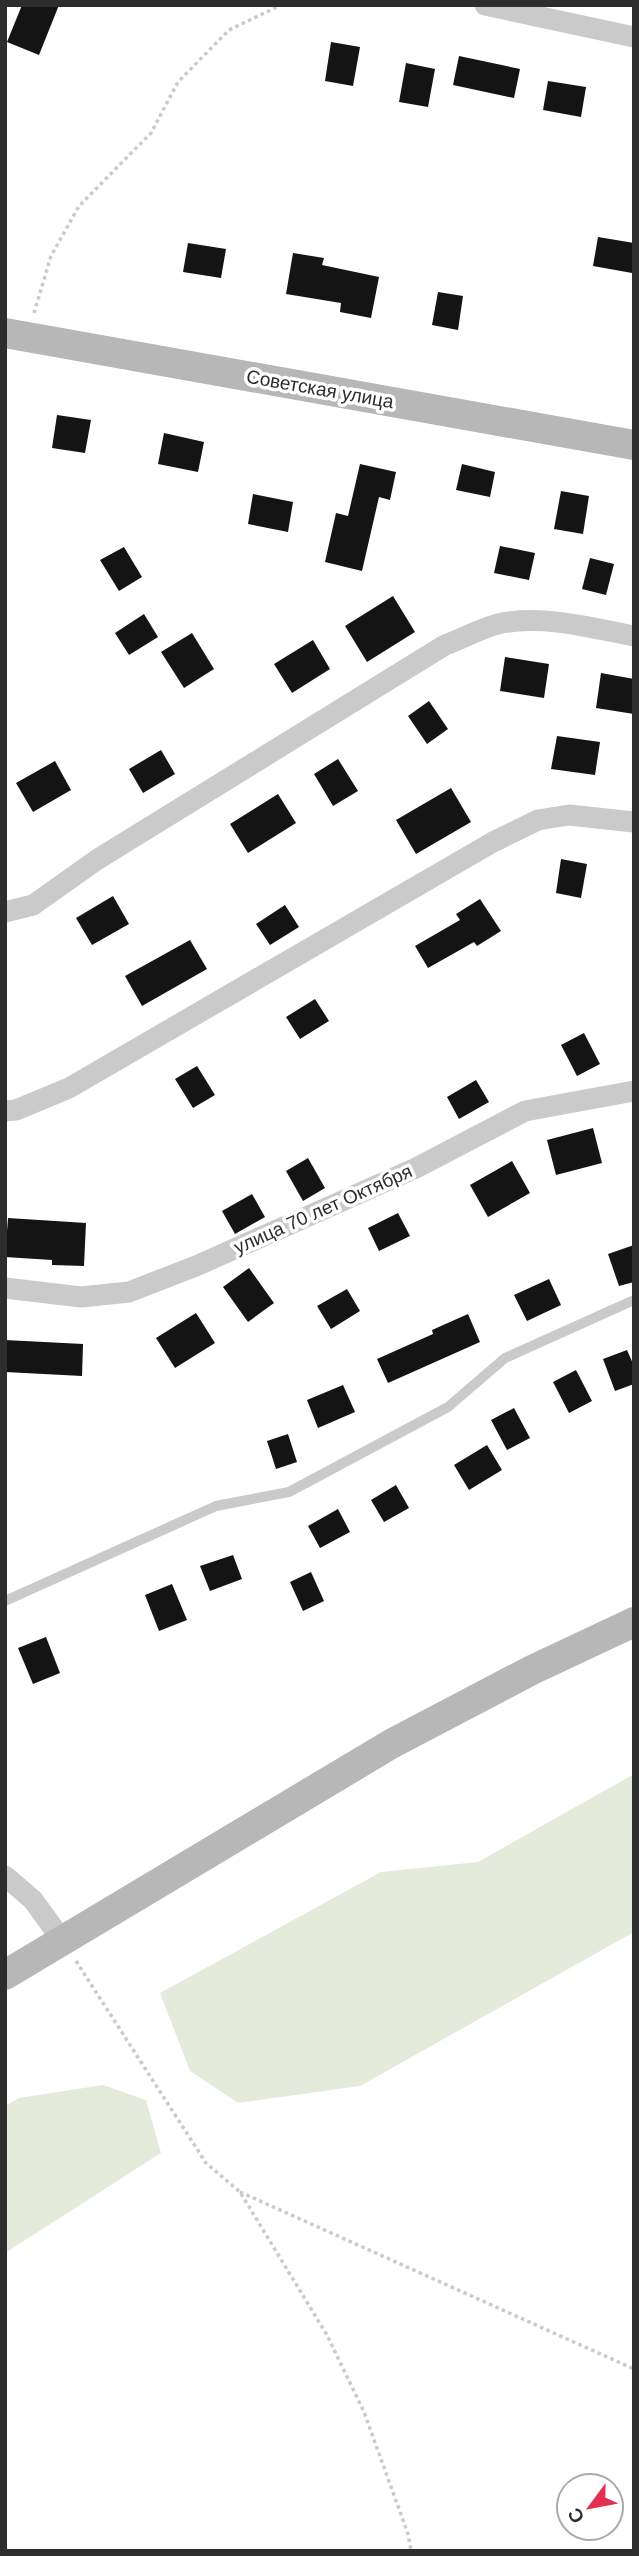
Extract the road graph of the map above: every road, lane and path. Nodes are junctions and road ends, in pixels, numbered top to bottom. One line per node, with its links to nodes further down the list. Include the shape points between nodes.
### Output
1 (281, 5): 4 (path, via 229,30 178,82 151,133 79,206)
2 (485, 5): 3 (street)
3 (634, 37)
4 (16, 335): 5 (main road, Советская улица)
5 (634, 445)
6 (634, 636): 8 (street, via 563,623 520,621 499,624 445,645 98,859 33,905)
7 (634, 822): 10 (street, via 569,816 538,820 69,1087)
8 (5, 912)
9 (634, 1091): 11 (street, улица 70 лет Октября, via 525,1111 416,1168 129,1292 81,1297)
10 (5, 1111)
11 (5, 1288)
12 (634, 1300): 13 (lane, via 505,1358 448,1407 289,1492 216,1506)
13 (5, 1601)
14 (634, 1622): 16 (main road, via 391,1744)
15 (5, 1876): 16 (street, via 33,1900)
16 (62, 1940): 17 (main road); 18 (path, via 206,2163)
17 (5, 1975)
18 (240, 2192): 19 (path); 20 (path, via 327,2335 363,2412)
19 (634, 2370)
20 (411, 2551)

